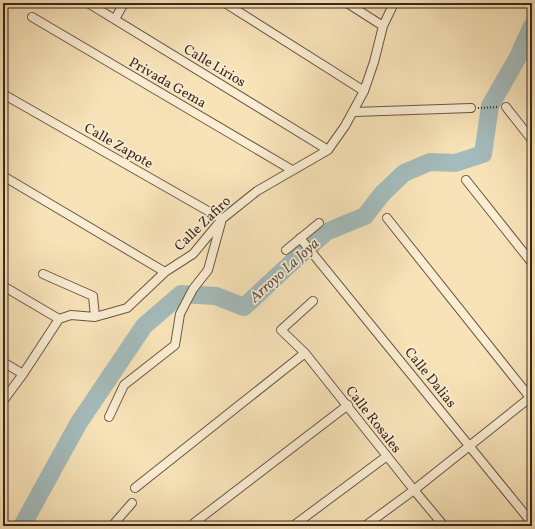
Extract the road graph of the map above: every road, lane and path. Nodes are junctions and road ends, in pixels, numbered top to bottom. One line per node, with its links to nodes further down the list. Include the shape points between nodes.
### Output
1 (88, 3): 7 (street, Calle Lirios)
2 (124, 3): 7 (street)
3 (225, 3): 9 (street)
4 (347, 3): 8 (street)
5 (394, 3): 8 (street, Calle Zafiro)
6 (32, 17): 16 (street, Privada Gema)
7 (115, 19): 15 (street, Calle Lirios)
8 (384, 26): 9 (street, Calle Zafiro)
9 (364, 91): 13 (street, Calle Zafiro)
10 (3, 94): 20 (street, Calle Zapote)
11 (506, 107): 12 (path); 14 (street)
12 (471, 108): 13 (street)
13 (354, 112): 15 (street, Calle Zafiro)
14 (532, 140)
15 (328, 150): 16 (street, Calle Zafiro)
16 (292, 170): 20 (street, Calle Zafiro, via 257,191)
17 (3, 176): 25 (street)
18 (466, 180): 24 (street)
19 (387, 218): 34 (street)
20 (222, 219): 25 (street, Calle Zafiro, via 193,254); 37 (street, via 208,270 193,289 180,314 175,344 124,385)
21 (319, 223): 22 (street)
22 (300, 238): 23 (street); 38 (street, Calle Dalias)
23 (286, 250)
24 (532, 263)
25 (165, 272): 29 (street, Calle Zafiro, via 127,308)
26 (43, 274): 29 (street, via 93,296)
27 (3, 286): 30 (street)
28 (313, 301): 31 (street, Calle Rosales, via 281,330)
29 (94, 317): 30 (street, Calle Zafiro, via 71,315)
30 (59, 319): 33 (street)
31 (305, 353): 36 (street, Calle Rosales); 40 (street)
32 (3, 362): 33 (street)
33 (23, 374): 35 (street)
34 (531, 398): 38 (street)
35 (3, 401)
36 (348, 405): 39 (street, Calle Rosales); 43 (street)
37 (109, 417)
38 (470, 446): 41 (street); 44 (street, Calle Dalias)
39 (387, 456): 41 (street, Calle Rosales); 46 (street)
40 (135, 488)
41 (414, 490): 47 (street); 48 (street, Calle Rosales)
42 (132, 503): 45 (street)
43 (194, 523)
44 (532, 523)
45 (112, 526)
46 (293, 526)
47 (365, 526)
48 (444, 526)

